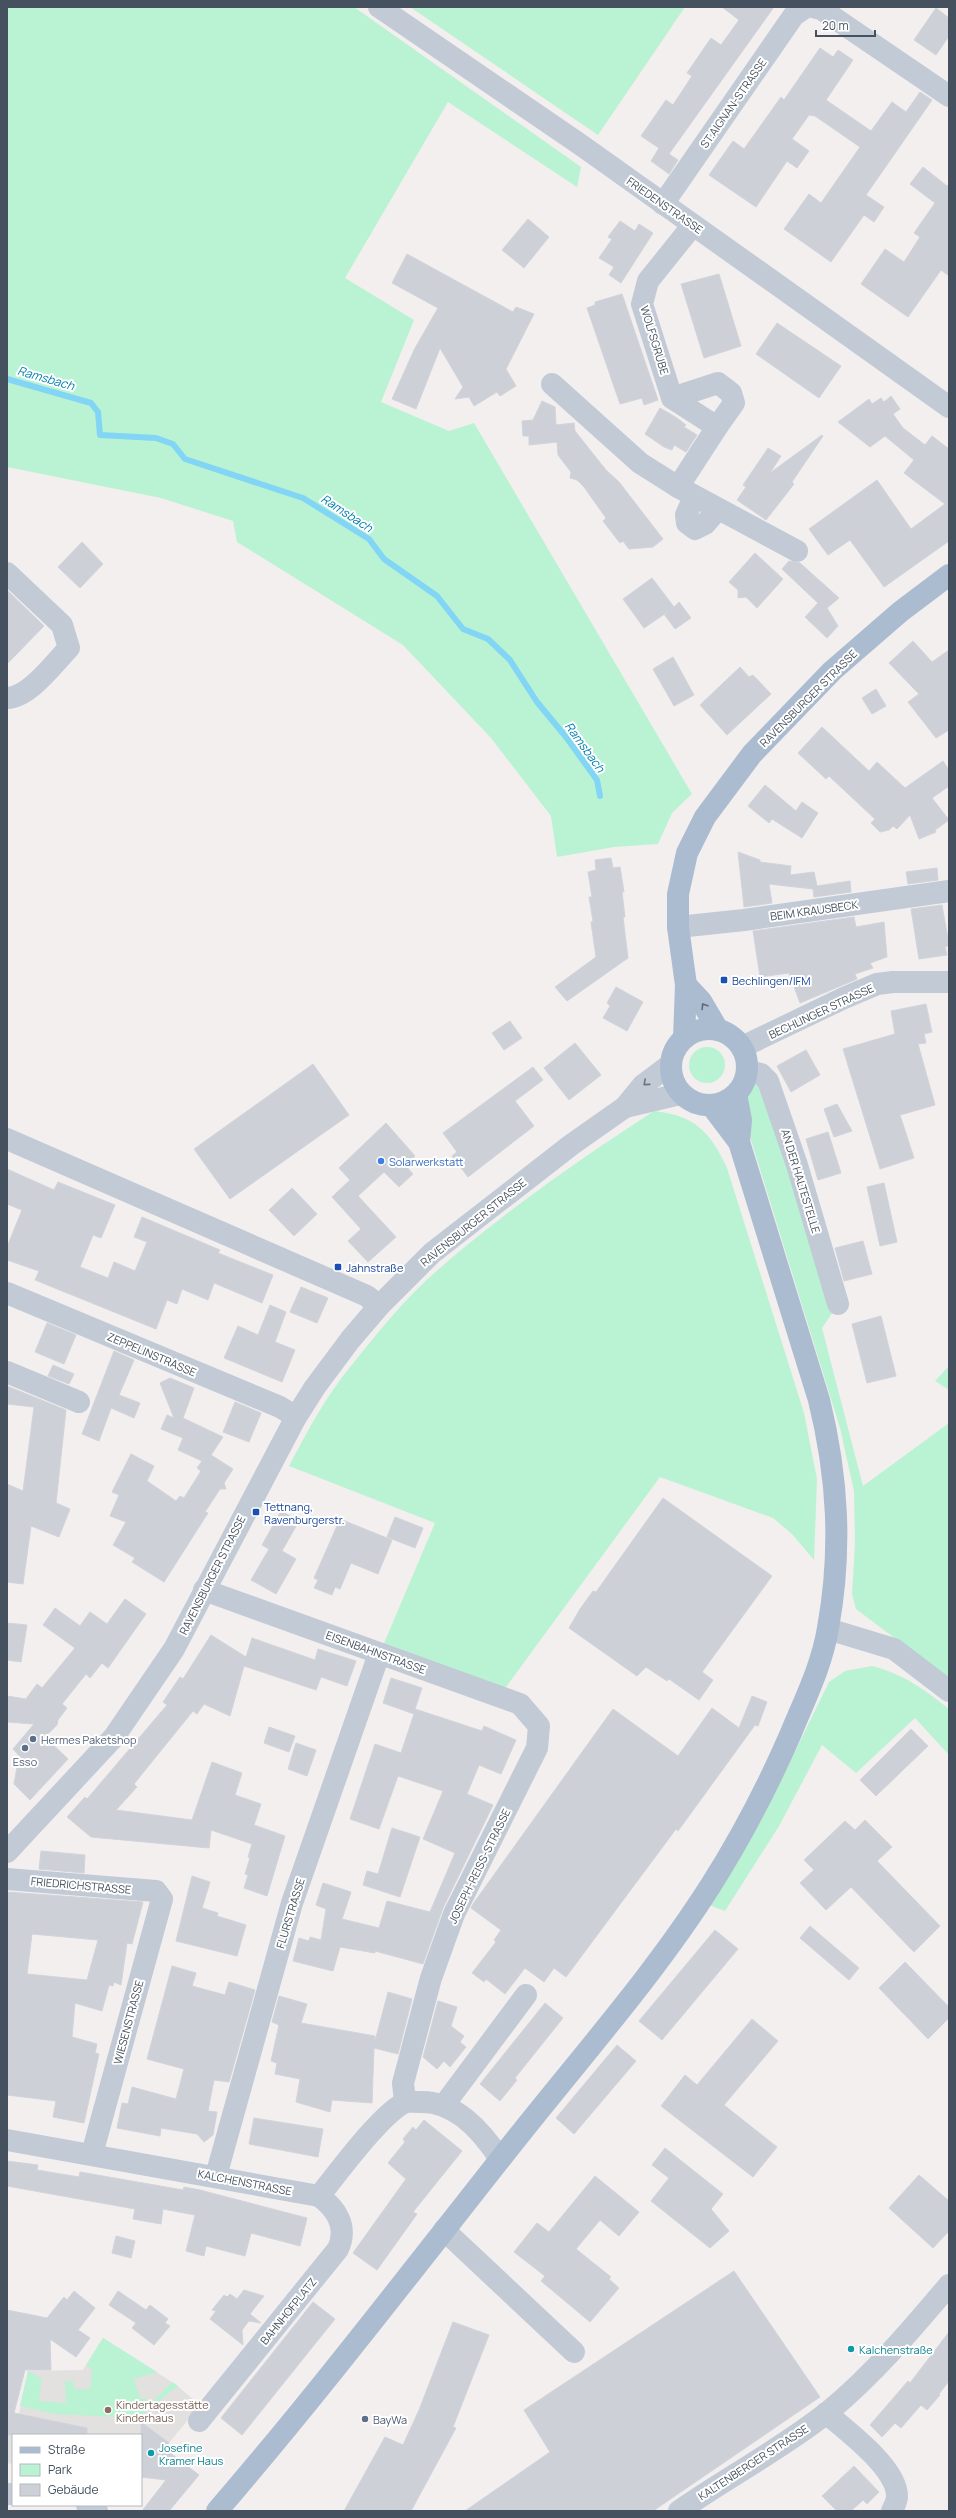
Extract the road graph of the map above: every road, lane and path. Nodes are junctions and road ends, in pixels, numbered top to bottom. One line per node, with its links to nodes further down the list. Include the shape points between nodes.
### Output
1 (379, 7): 5 (street, FRIEDENSTRASSE)
2 (806, 7): 5 (street, ST.AIGNAN-STRASSE, via 794,15)
3 (813, 7): 4 (street, via 821,9)
4 (949, 96)
5 (663, 204): 6 (street, FRIEDENSTRASSE)
6 (693, 226): 8 (street, WOLFSGRUBE, via 648,281 642,304); 9 (street, FRIEDENSTRASSE)
7 (552, 384): 11 (street, via 640,463)
8 (672, 398): 10 (street); 10 (street, via 718,383 731,393 734,403)
9 (949, 407)
10 (717, 427): 11 (street)
11 (686, 492): 12 (street); 12 (street, via 687,523 691,528 702,526)
12 (718, 509): 13 (street)
13 (797, 550)
14 (7, 573): 16 (street, via 62,625 69,648 25,692 15,698)
15 (949, 575): 18 (main road, RAVENSBURGER STRASSE, via 900,612 832,670 778,724 743,766 705,817 688,853 678,894)
16 (7, 698)
17 (949, 891): 18 (street, BEIM KRAUSBECK)
18 (678, 927): 20 (main road, RAVENSBURGER STRASSE)
19 (949, 982): 23 (street, BECHLINGER STRASSE, via 878,984)
20 (686, 985): 21 (main road, one-way to 20, via 701,1001); 22 (main road, RAVENSBURGER STRASSE)
21 (718, 1030): 22 (main road, via 698,1030); 23 (main road, via 733,1037)
22 (684, 1038): 24 (main road, RAVENSBURGER STRASSE, via 678,1045)
23 (742, 1047): 25 (main road, via 747,1060)
24 (671, 1064): 27 (main road, via 673,1080); 29 (street, RAVENSBURGER STRASSE, one-way to 29, via 643,1085)
25 (747, 1071): 26 (main road, via 744,1083); 33 (street, AN DER HALTESTELLE, via 761,1074 768,1081 797,1165)
26 (736, 1094): 28 (main road, via 725,1102); 31 (main road, via 741,1120)
27 (683, 1095): 28 (main road, via 696,1103); 29 (street, RAVENSBURGER STRASSE)
28 (711, 1105): 31 (main road)
29 (625, 1107): 34 (street, RAVENSBURGER STRASSE, via 572,1144 432,1253)
30 (7, 1139): 34 (street, via 355,1291)
31 (739, 1142): 39 (main road, via 828,1436 834,1471 838,1536)
32 (7, 1293): 37 (street, ZEPPELINSTRASSE, via 280,1407)
33 (838, 1304)
34 (379, 1306): 37 (street, RAVENSBURGER STRASSE, via 332,1364)
35 (7, 1372): 36 (street)
36 (79, 1402)
37 (296, 1417): 38 (street, RAVENSBURGER STRASSE)
38 (204, 1590): 40 (street, EISENBAHNSTRASSE); 43 (street, RAVENSBURGER STRASSE, via 174,1649 114,1737)
39 (828, 1629): 41 (street, via 894,1649); 51 (main road, via 810,1688 767,1789 710,1887 669,1945)
40 (379, 1654): 42 (street, EISENBAHNSTRASSE, via 520,1704); 52 (street, FLURSTRASSE, via 292,1903)
41 (949, 1691)
42 (539, 1726): 47 (street, JOSEPH-REISS-STRASSE, via 537,1748 454,1914 431,1978 403,2083)
43 (7, 1852)
44 (7, 1880): 45 (street, FRIEDRICHSTRASSE)
45 (156, 1891): 50 (street, WIESENSTRASSE, via 162,1899)
46 (526, 1995): 48 (street)
47 (405, 2102): 48 (street, via 430,2101); 53 (street, via 380,2124)
48 (444, 2105): 51 (street, via 475,2128 489,2142)
49 (7, 2140): 50 (street, KALCHENSTRASSE)
50 (92, 2154): 52 (street, KALCHENSTRASSE)
51 (500, 2159): 54 (main road)
52 (216, 2176): 53 (street, KALCHENSTRASSE)
53 (319, 2196): 58 (street, BAHNHOFPLATZ, via 338,2214 343,2238 338,2249)
54 (444, 2230): 56 (street); 59 (main road)
55 (949, 2285): 57 (street, KALTENBERGER STRASSE, via 881,2363)
56 (574, 2352)
57 (826, 2413): 60 (street, KALTENBERGER STRASSE, via 773,2452); 61 (street, via 873,2455 892,2479 897,2496)
58 (199, 2421)
59 (217, 2511)
60 (679, 2511)
61 (892, 2511)

